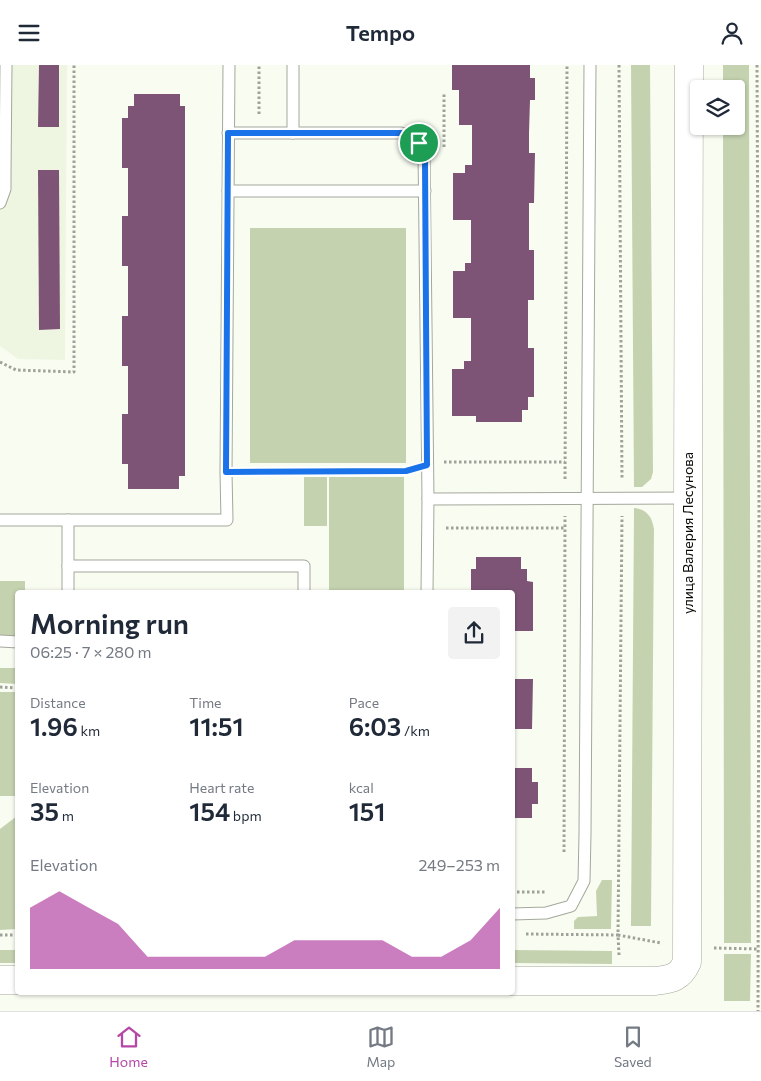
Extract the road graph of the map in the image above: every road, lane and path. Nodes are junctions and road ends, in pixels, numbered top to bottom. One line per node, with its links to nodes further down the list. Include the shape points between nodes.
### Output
1 (6, 65): 15 (lane, via 6,174)
2 (74, 65): 16 (path, via 74,372 16,370)
3 (228, 65): 10 (lane)
4 (293, 65): 11 (lane)
5 (590, 65): 20 (lane)
6 (619, 65): 21 (path)
7 (689, 65): 22 (main road, улица Валерия Лесунова)
8 (757, 65): 41 (path)
9 (444, 92): 12 (path)
10 (228, 133): 11 (lane); 13 (lane)
11 (293, 133): 14 (lane, via 401,133 411,136 424,151)
12 (444, 152)
13 (228, 191): 14 (lane); 19 (lane)
14 (425, 191): 18 (lane)
15 (0, 203)
16 (0, 362)
17 (565, 462): 18 (path, via 443,462)
18 (427, 465): 19 (path, via 406,471); 23 (lane)
19 (226, 472): 24 (lane, via 227,519)
20 (587, 498): 21 (lane); 23 (lane); 34 (lane, via 584,881 571,905 546,913)
21 (623, 498): 22 (lane); 35 (path, via 618,935)
22 (688, 498): 40 (main road, улица Валерия Лесунова, via 687,962 675,977 655,981)
23 (428, 499): 29 (lane)
24 (68, 519): 25 (lane); 26 (lane)
25 (0, 520)
26 (68, 565): 27 (lane); 28 (lane, via 304,565)
27 (68, 590)
28 (304, 590)
29 (428, 590)
30 (0, 641): 31 (lane)
31 (15, 641)
32 (0, 687): 33 (path)
33 (15, 688)
34 (515, 914)
35 (522, 934)
36 (0, 935): 37 (path)
37 (15, 935)
38 (0, 980): 39 (main road)
39 (15, 980)
40 (515, 981)
41 (758, 1011)

